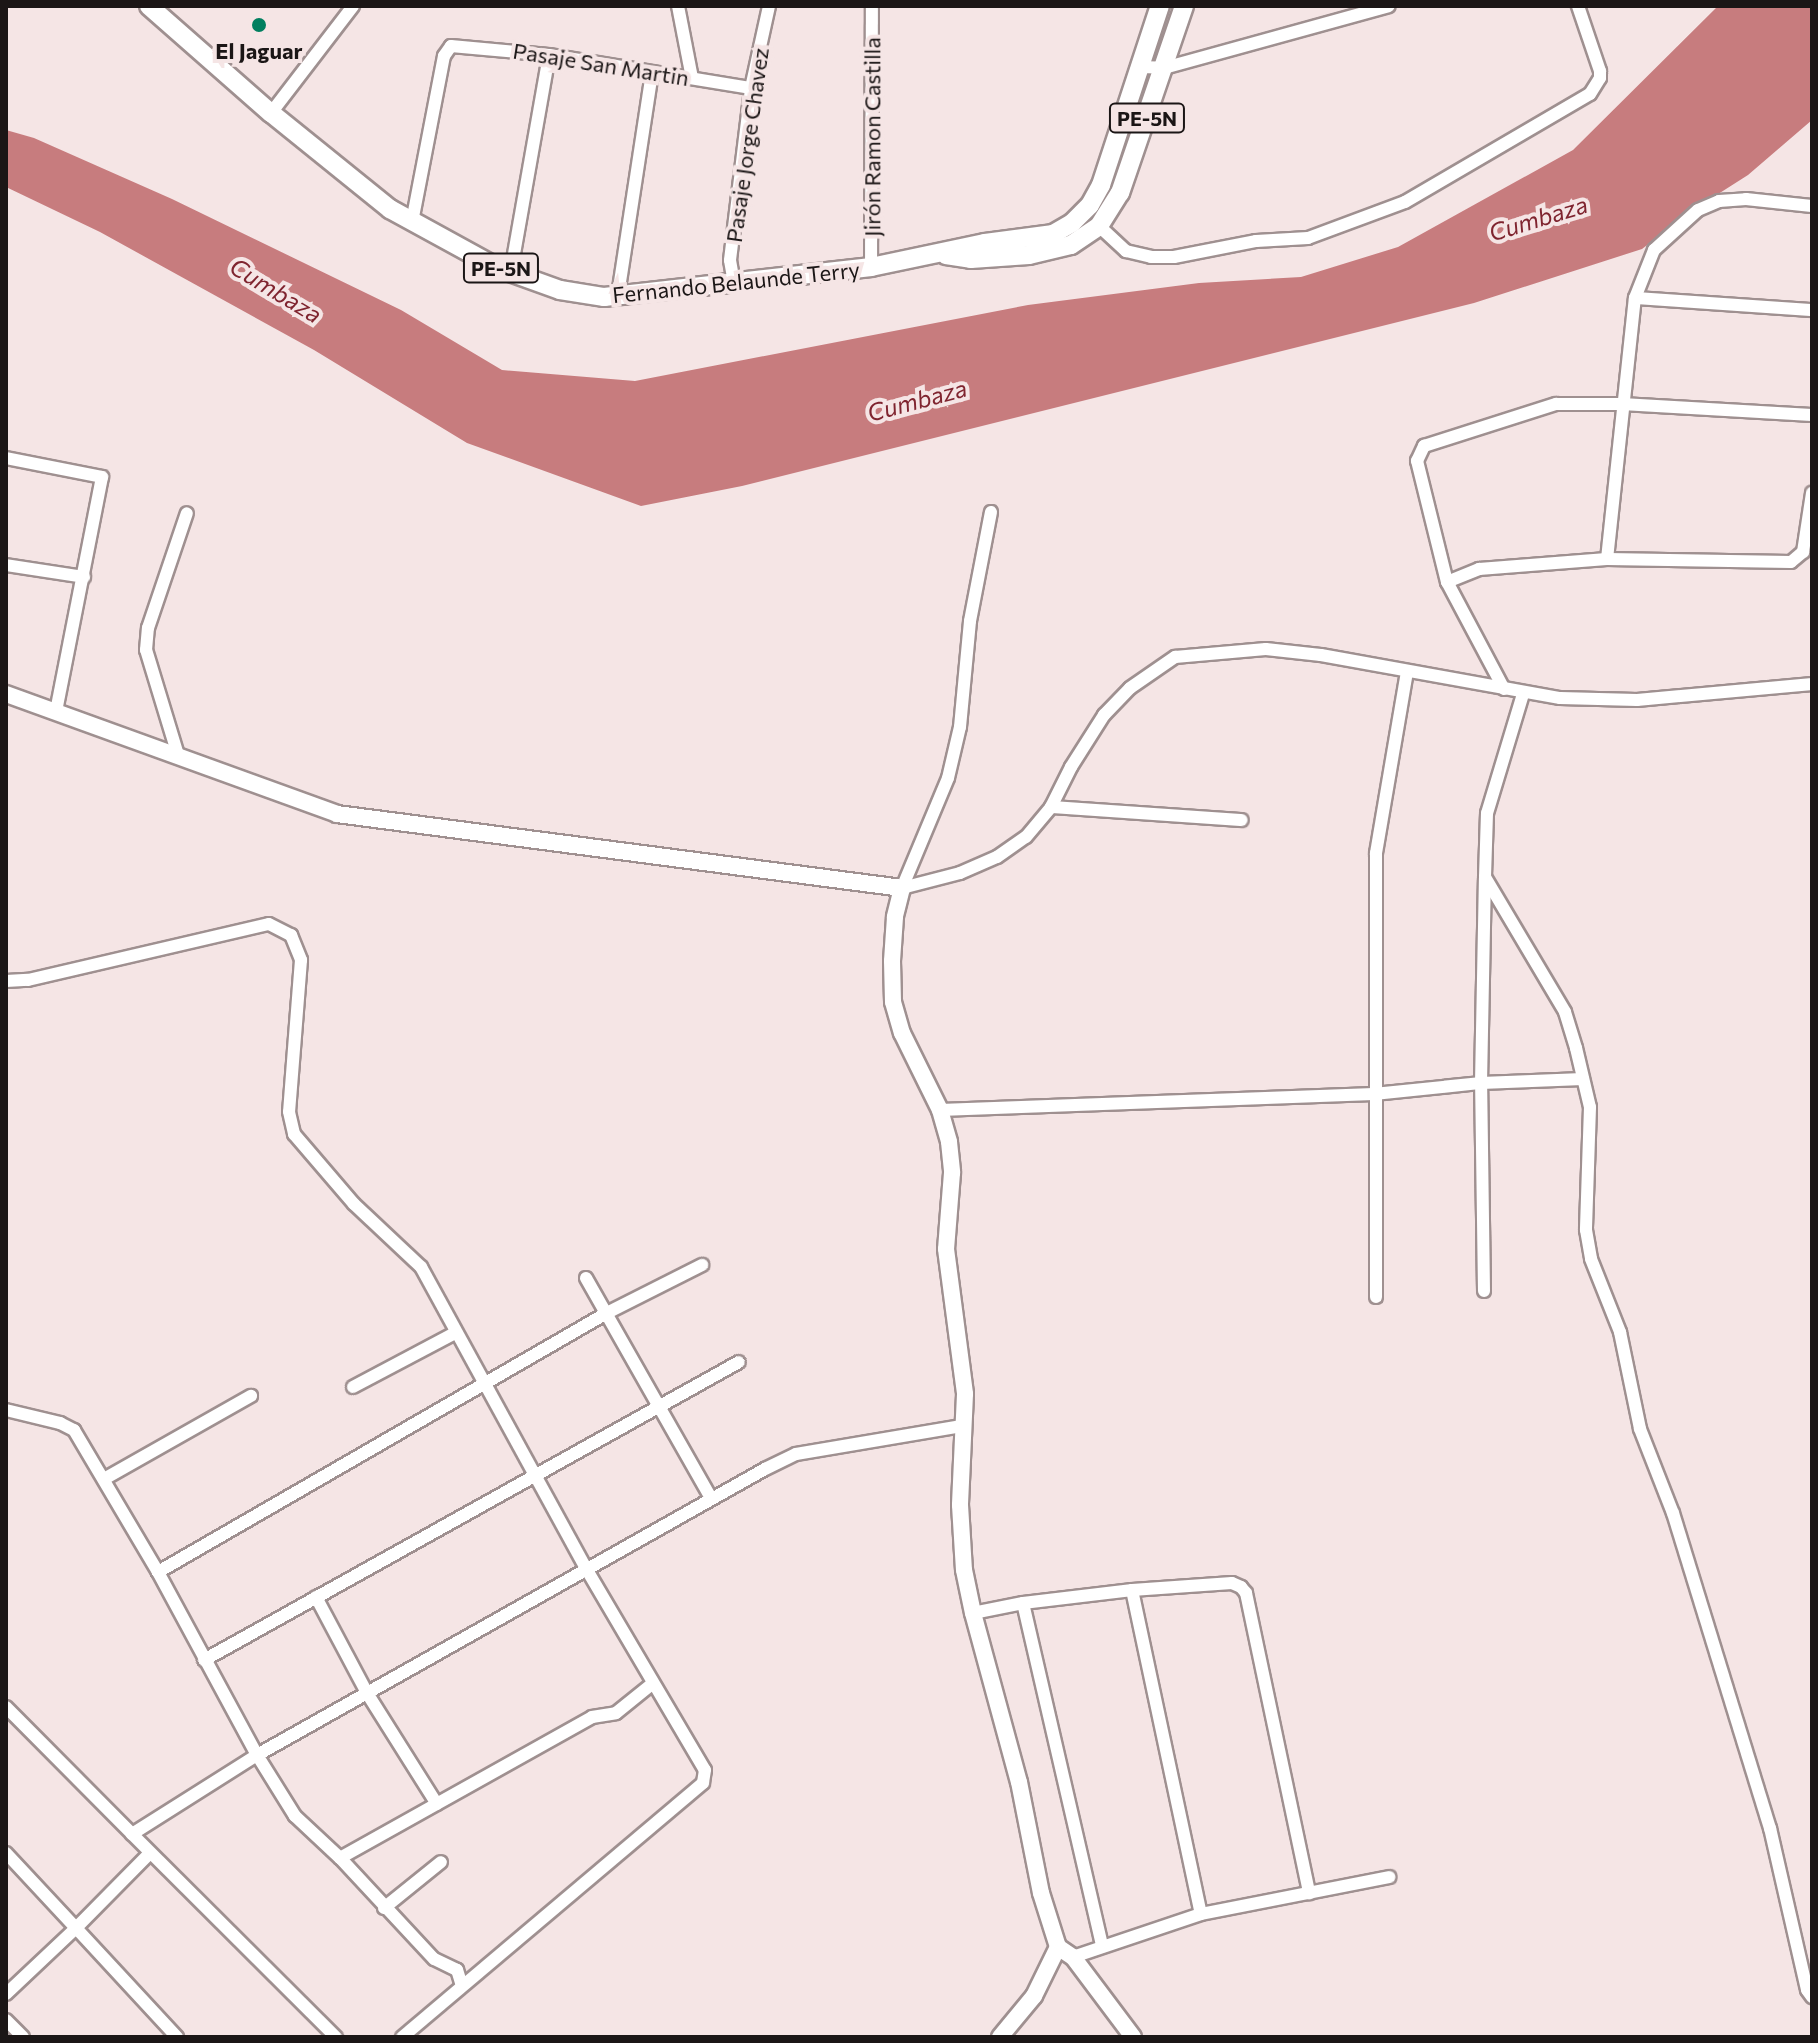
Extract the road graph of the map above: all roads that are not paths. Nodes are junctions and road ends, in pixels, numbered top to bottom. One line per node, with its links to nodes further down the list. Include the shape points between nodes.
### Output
1 (149, 6): 16 (main road, Fernando Belaunde Terry / PE-5N)
2 (353, 6): 16 (street)
3 (678, 6): 14 (street)
4 (769, 6): 15 (street, Pasaje Jorge Chavez)
5 (872, 6): 21 (street, Jirón Ramon Castilla)
6 (1160, 6): 11 (main road, Fernando Belaunde Terry / PE-5N)
7 (1184, 6): 12 (main road, PE-5N)
8 (1389, 6): 12 (street)
9 (1578, 6): 19 (street, via 1600,71 1590,94 1405,202 1308,238 1256,241 1174,257 1126,251)
10 (549, 55): 13 (street, Pasaje San Martin); 18 (street, Pasaje San Martin, via 451,46 444,56); 22 (street)
11 (1141, 67): 12 (street); 20 (main road, Fernando Belaunde Terry / PE-5N, via 1101,185 1072,223 1053,234)
12 (1164, 68): 19 (main road, PE-5N, via 1120,193)
13 (652, 73): 14 (street, Pasaje San Martin); 24 (street)
14 (692, 78): 15 (street, Pasaje San Martin)
15 (751, 88): 23 (street, Pasaje Jorge Chavez, via 730,260)
16 (271, 113): 18 (main road, Fernando Belaunde Terry / PE-5N)
17 (1812, 206): 25 (street, via 1746,199 1719,201 1698,210 1654,250)
18 (412, 222): 22 (main road, Fernando Belaunde Terry / PE-5N)
19 (1099, 226): 20 (main road, Fernando Belaunde Terry / PE-5N, via 1071,245 1029,255 971,259)
20 (935, 253): 21 (main road, Fernando Belaunde Terry / PE-5N)
21 (871, 267): 23 (main road, Fernando Belaunde Terry / PE-5N)
22 (511, 271): 24 (main road, Fernando Belaunde Terry / PE-5N, via 560,290)
23 (734, 283): 24 (main road, Fernando Belaunde Terry / PE-5N)
24 (618, 295)
25 (1635, 298): 26 (street); 27 (street)
26 (1812, 310)
27 (1622, 404): 28 (street); 33 (street); 36 (street, via 1556,404 1424,446 1417,461)
28 (1812, 415)
29 (6, 458): 35 (street, via 102,477)
30 (1812, 493): 33 (street, via 1803,552 1791,562)
31 (991, 512): 47 (street, via 948,778)
32 (187, 513): 43 (street, via 148,628 146,650)
33 (1607, 559): 36 (street, via 1479,569)
34 (6, 565): 35 (street)
35 (84, 577): 42 (street)
36 (1447, 582): 39 (street)
37 (1407, 672): 39 (street); 44 (street, via 1266,649 1175,657 1130,688 1104,715); 51 (street, via 1376,853)
38 (1812, 684): 41 (street, via 1637,700)
39 (1504, 689): 41 (street)
40 (6, 694): 42 (street)
41 (1523, 694): 46 (street, via 1487,813)
42 (56, 711): 43 (street)
43 (178, 755): 47 (street, via 337,814)
44 (1051, 807): 45 (street); 47 (street, via 1026,837 997,857)
45 (1242, 820)
46 (1485, 877): 49 (street, via 1565,1012); 50 (street)
47 (902, 888): 52 (street, via 893,946 893,1002 902,1033)
48 (6, 981): 58 (street, via 269,924 291,935 301,960 289,1112 294,1134 354,1204 421,1267)
49 (1583, 1079): 50 (street); 96 (street, via 1590,1107 1586,1230 1591,1259 1620,1332 1640,1429 1673,1513 1770,1828)
50 (1481, 1083): 51 (street); 55 (street)
51 (1374, 1094): 52 (street); 56 (street)
52 (940, 1110): 65 (street, via 952,1173 946,1249 965,1394)
53 (702, 1265): 57 (street)
54 (586, 1278): 57 (street)
55 (1484, 1291)
56 (1376, 1297)
57 (605, 1314): 60 (street); 63 (street)
58 (455, 1333): 60 (street); 61 (street)
59 (739, 1362): 63 (street)
60 (483, 1382): 66 (street); 70 (street)
61 (353, 1387)
62 (251, 1396): 67 (street)
63 (660, 1403): 66 (street); 68 (street)
64 (6, 1410): 67 (street, via 68,1426)
65 (962, 1426): 68 (street, via 796,1454); 74 (street, via 960,1505)
66 (536, 1477): 69 (street); 72 (street)
67 (104, 1479): 70 (street)
68 (711, 1498): 69 (street)
69 (587, 1570): 76 (street); 77 (street)
70 (158, 1572): 75 (street)
71 (1132, 1590): 73 (street); 87 (street, via 1232,1583 1246,1593); 89 (street)
72 (316, 1597): 75 (street); 77 (street)
73 (1023, 1603): 74 (street); 91 (street)
74 (973, 1613): 92 (street)
75 (204, 1660): 79 (street)
76 (652, 1684): 80 (street, via 616,1713 592,1717); 94 (street, via 706,1778)
77 (367, 1693): 79 (street); 80 (street)
78 (6, 1707): 81 (street)
79 (257, 1755): 81 (street); 84 (street, via 295,1816)
80 (437, 1804): 84 (street)
81 (132, 1834): 83 (street)
82 (6, 1853): 90 (street)
83 (149, 1854): 90 (street); 100 (street)
84 (340, 1858): 88 (street)
85 (441, 1862): 88 (street)
86 (1389, 1877): 87 (street)
87 (1309, 1893): 89 (street)
88 (384, 1908): 94 (street, via 434,1959 457,1970)
89 (1201, 1914): 91 (street)
90 (76, 1928): 95 (street); 99 (street)
91 (1102, 1945): 93 (street)
92 (1058, 1947): 93 (street); 102 (street, via 1034,1996)
93 (1073, 1957): 103 (street)
94 (462, 1986): 101 (street)
95 (6, 1994)
96 (1812, 1997)
97 (6, 2020): 98 (street)
98 (23, 2037)
99 (177, 2037)
100 (336, 2037)
101 (402, 2037)
102 (1000, 2037)
103 (1133, 2037)

